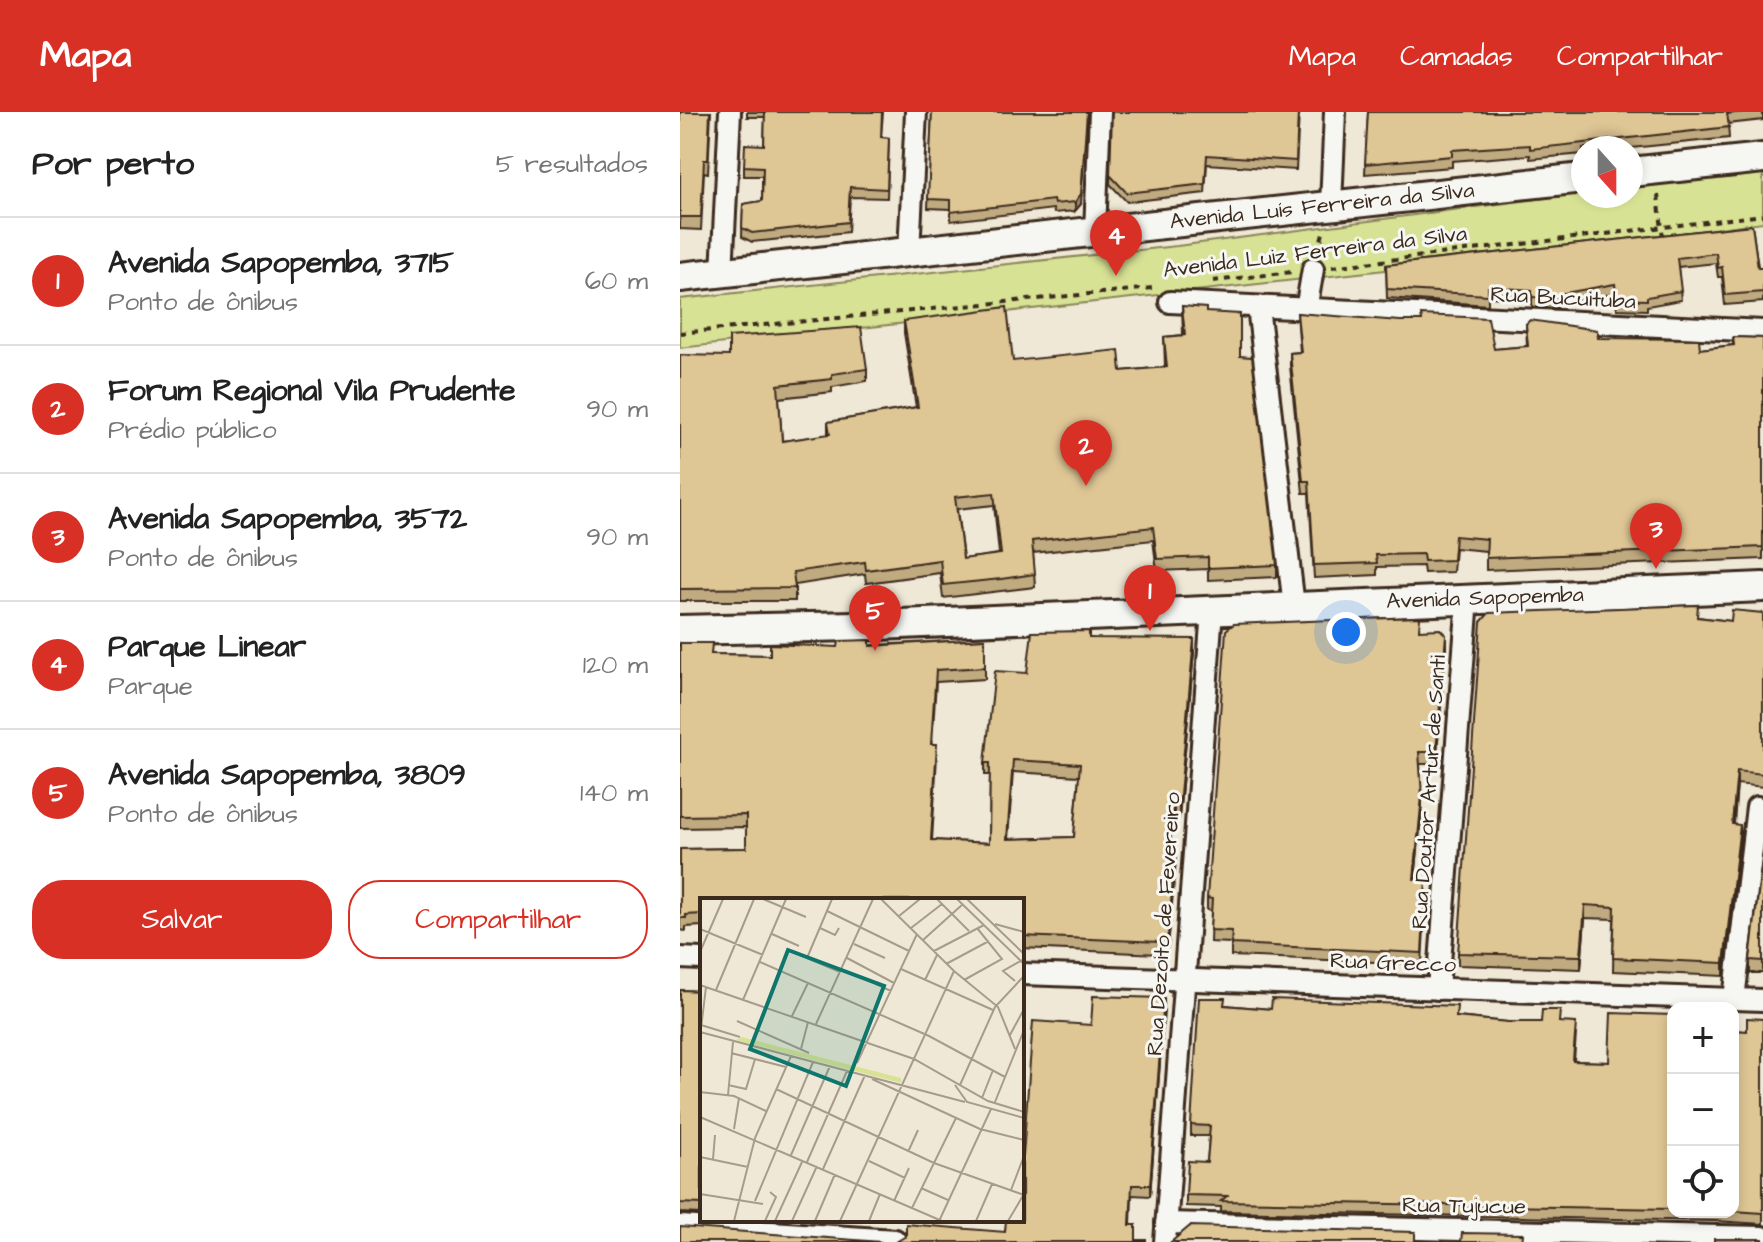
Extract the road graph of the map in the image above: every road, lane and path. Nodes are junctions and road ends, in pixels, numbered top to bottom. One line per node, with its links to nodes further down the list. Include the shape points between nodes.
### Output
1 (730, 112): 15 (street)
2 (916, 112): 13 (street)
3 (1100, 112): 11 (street)
4 (1335, 112): 8 (street)
5 (1763, 158): 6 (main road)
6 (1643, 171): 10 (path)
7 (1571, 179): 8 (main road, Avenida Luís Ferreira da Silva)
8 (1331, 205): 11 (main road, Avenida Luís Ferreira da Silva); 14 (path)
9 (1763, 215): 10 (path, Avenida Luiz Ferreira da Silva)
10 (1662, 226): 12 (path); 14 (path, Avenida Luiz Ferreira da Silva)
11 (1095, 231): 13 (main road, Avenida Luís Ferreira da Silva)
12 (1664, 241)
13 (909, 252): 15 (main road, Avenida Luís Ferreira da Silva)
14 (1313, 269): 17 (path, Avenida Luiz Ferreira da Silva); 20 (street)
15 (722, 273): 16 (main road, Avenida Luís Ferreira da Silva)
16 (680, 277)
17 (1207, 282)
18 (1167, 294): 19 (street, Rua Bucuituba); 22 (path, Avenida Luiz Ferreira da Silva)
19 (1258, 307): 20 (street, Rua Bucuituba); 25 (street)
20 (1306, 310): 21 (street, Rua Bucuituba)
21 (1763, 331)
22 (680, 333)
23 (1763, 587): 24 (main road, Avenida Sapopemba)
24 (1468, 598): 25 (main road, Avenida Sapopemba); 33 (street, Rua Doutor Artur de Santi)
25 (1294, 606): 26 (main road, Avenida Sapopemba)
26 (1212, 610): 27 (main road, Avenida Sapopemba); 32 (street, Rua Dezoito de Fevereiro)
27 (680, 630)
28 (1757, 807): 34 (street)
29 (680, 958): 30 (street)
30 (700, 959)
31 (1024, 974): 32 (street, Rua Grecco)
32 (1184, 980): 33 (street, Rua Grecco); 37 (street, Rua Dezoito de Fevereiro)
33 (1438, 989): 34 (street, Rua Grecco)
34 (1734, 999): 35 (street, Rua Grecco)
35 (1763, 1000)
36 (680, 1226): 40 (street)
37 (1165, 1232): 38 (street, Rua Tujucue)
38 (1541, 1237): 39 (street, Rua Tujucue)
39 (1762, 1237)
40 (895, 1240)

